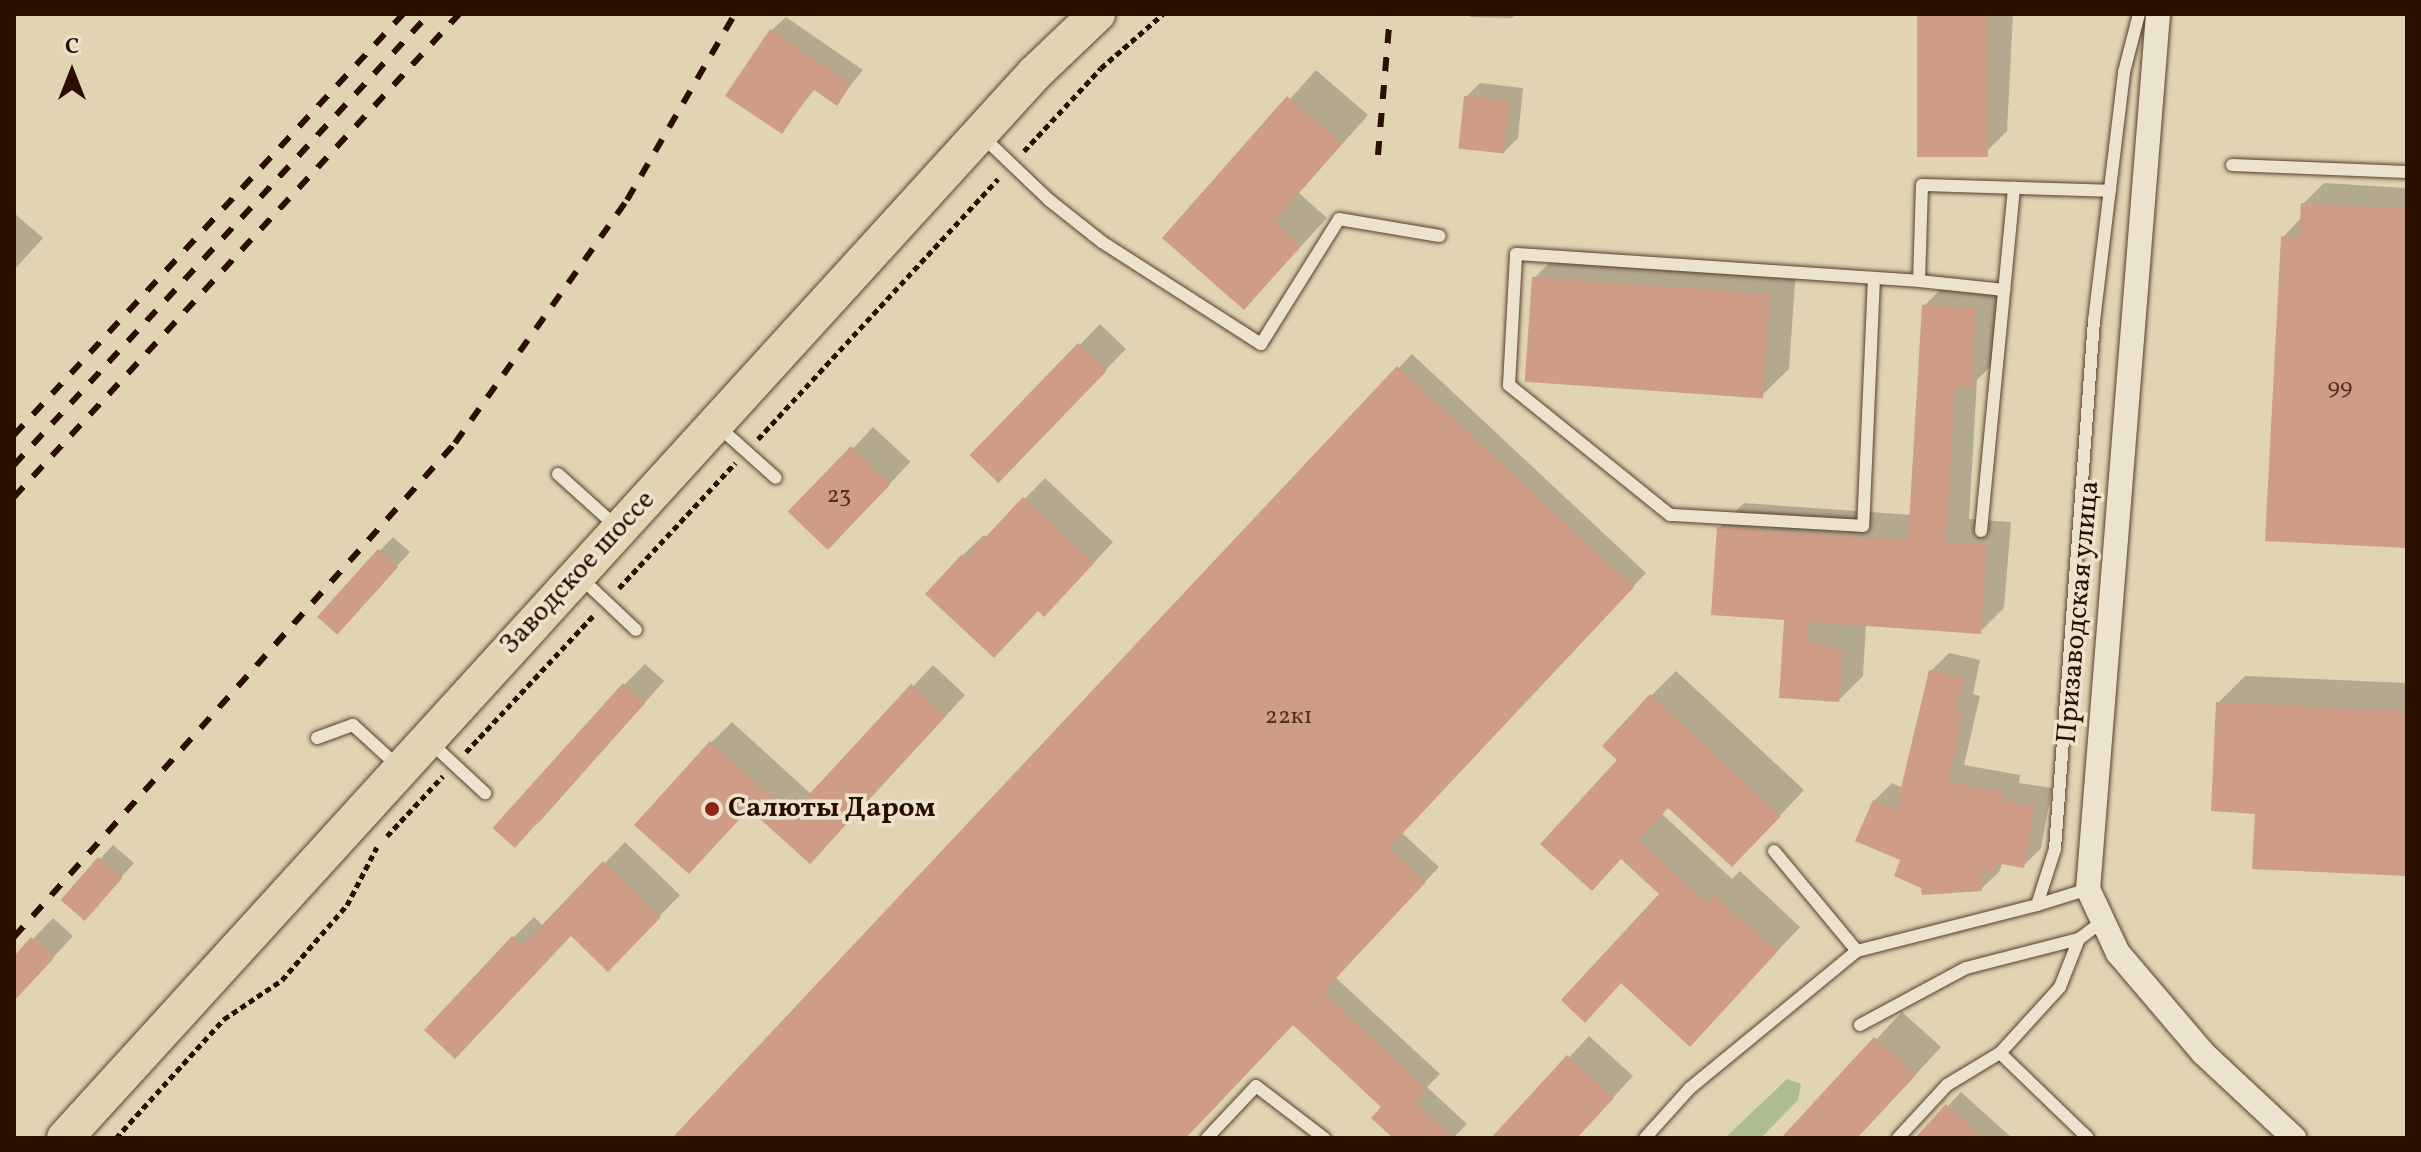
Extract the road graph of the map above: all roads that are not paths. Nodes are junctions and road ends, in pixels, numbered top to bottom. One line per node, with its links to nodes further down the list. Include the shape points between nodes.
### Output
1 (1097, 14): 4 (main road, Заводское шоссе)
2 (2139, 14): 8 (lane, via 2124,72)
3 (2158, 14): 25 (street, Призаводская улица)
4 (980, 134): 9 (lane, via 1102,242 1261,344 1339,219); 13 (main road, Заводское шоссе)
5 (2232, 165): 6 (lane)
6 (2407, 172)
7 (2014, 188): 8 (lane); 11 (lane, via 1922,185); 12 (lane)
8 (2110, 191): 26 (lane, via 2094,321 2055,849)
9 (1440, 236)
10 (1874, 278): 10 (lane, via 1863,526 1670,515 1509,385 1516,254); 11 (lane)
11 (1919, 281): 12 (lane)
12 (2005, 290): 17 (lane)
13 (715, 423): 15 (lane); 16 (main road, Заводское шоссе)
14 (558, 474): 16 (lane)
15 (776, 478)
16 (618, 529): 18 (main road, Заводское шоссе)
17 (1981, 531)
18 (576, 574): 19 (lane); 21 (main road, Заводское шоссе)
19 (636, 630)
20 (317, 738): 22 (lane, via 353,725)
21 (426, 738): 22 (main road, Заводское шоссе); 23 (lane)
22 (400, 767): 32 (main road, Заводское шоссе)
23 (485, 793)
24 (1774, 851): 29 (lane)
25 (2088, 889): 26 (lane); 27 (street, Призаводская улица)
26 (2037, 905): 29 (lane)
27 (2103, 921): 28 (lane); 38 (street, Призаводская улица, via 2118,953 2203,1053)
28 (2079, 939): 30 (lane, via 1966,968); 31 (lane, via 2060,987)
29 (1857, 951): 35 (lane, via 1690,1088)
30 (1860, 1025)
31 (2000, 1053): 36 (lane, via 1947,1085); 37 (lane)
32 (65, 1138)
33 (1207, 1138): 34 (lane, via 1256,1086)
34 (1324, 1138)
35 (1645, 1138)
36 (1898, 1138)
37 (2088, 1138)
38 (2294, 1138)

